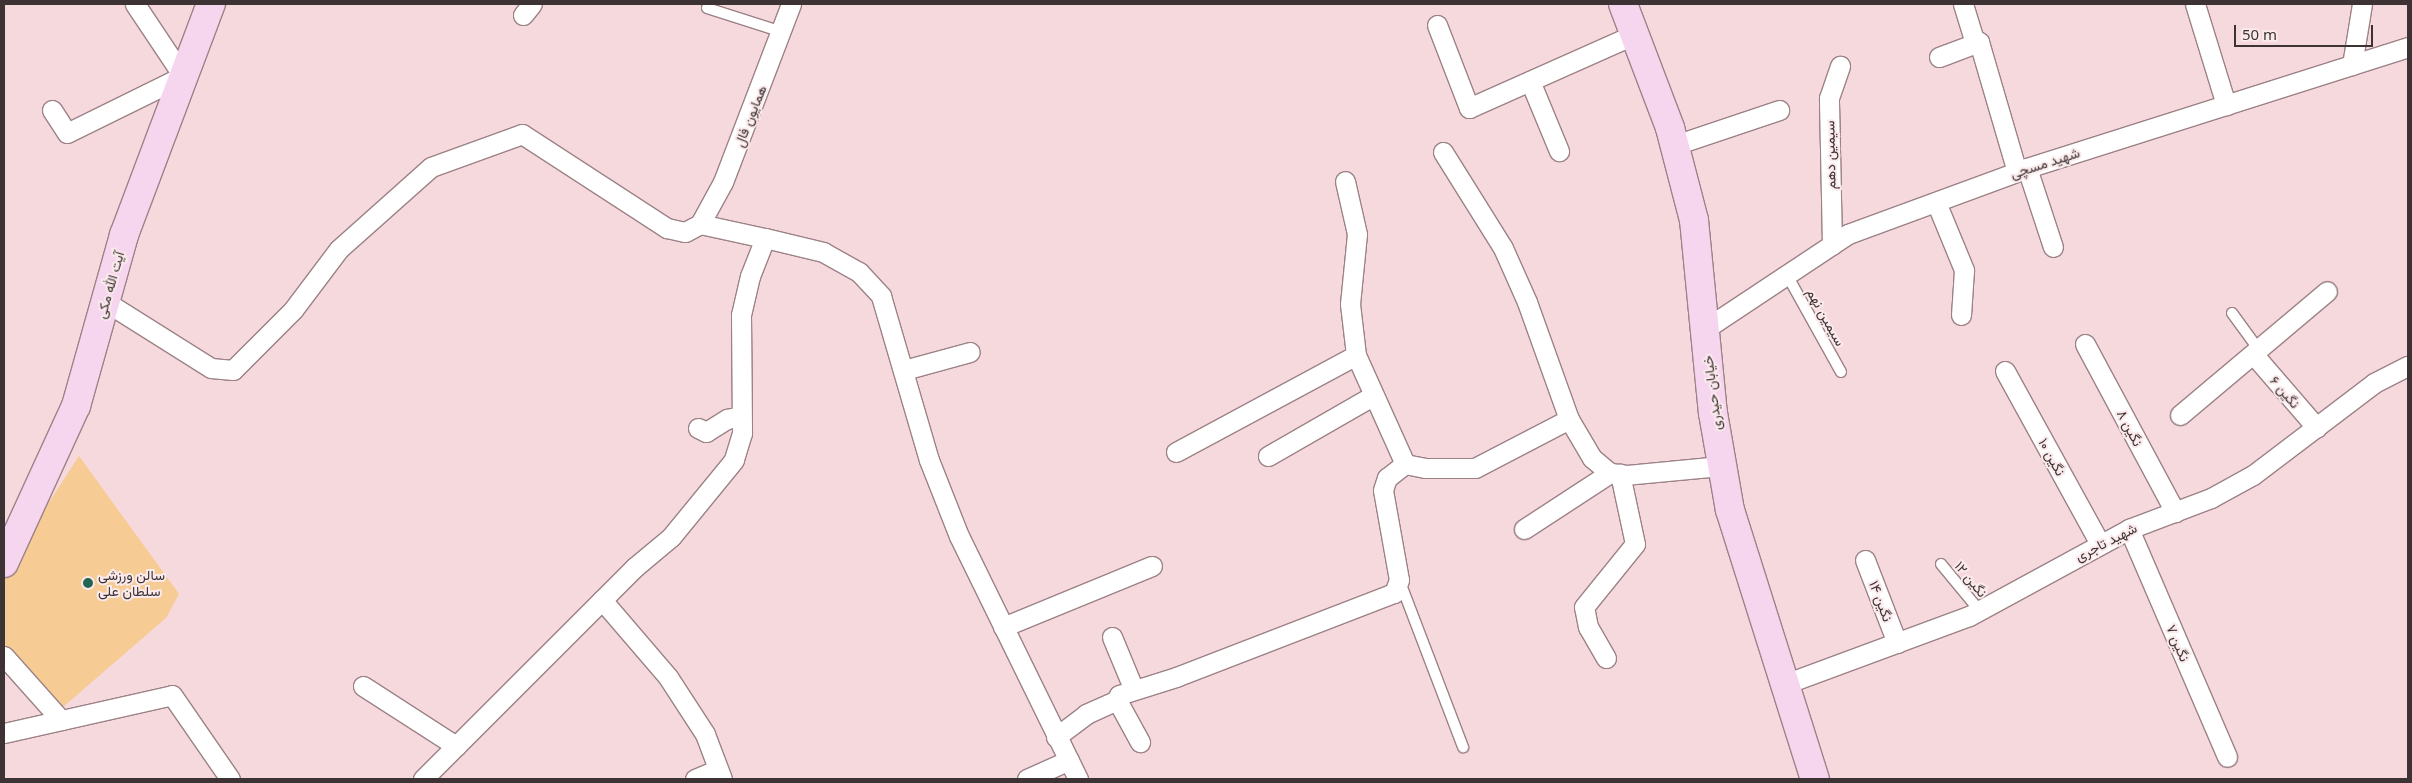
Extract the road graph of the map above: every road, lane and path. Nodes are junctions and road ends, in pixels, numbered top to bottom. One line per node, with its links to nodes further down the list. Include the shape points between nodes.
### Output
1 (135, 4): 17 (street)
2 (210, 4): 17 (street, آیت الله مکی)
3 (791, 4): 10 (street, همایون فال)
4 (1623, 4): 11 (street, خیابان حیدری)
5 (1963, 4): 12 (street)
6 (2194, 4): 19 (street)
7 (2362, 4): 15 (street)
8 (707, 8): 10 (lane)
9 (1437, 25): 18 (street, via 1469,108)
10 (782, 32): 28 (street, همایون فال, via 723,182)
11 (1635, 34): 18 (street); 22 (street, خیابان حیدری)
12 (1975, 44): 14 (street); 25 (street, via 1979,42)
13 (2408, 47): 15 (street, شهید مسچی)
14 (1939, 57)
15 (2352, 65): 19 (street, شهید مسچی)
16 (1840, 66): 30 (street, سیمین دهم, via 1829,98)
17 (183, 76): 20 (street, via 67,133); 34 (street, آیت الله مکی, via 124,235)
18 (1530, 81): 23 (street)
19 (2226, 105): 25 (street, شهید مسچی)
20 (52, 110)
21 (1779, 110): 22 (street)
22 (1675, 145): 37 (street, خیابان حیدری, via 1694,220)
23 (1559, 151)
24 (1443, 152): 49 (street, via 1503,248 1527,302)
25 (2022, 170): 27 (street, شهید مسچی); 31 (street)
26 (1345, 181): 41 (street, via 1357,234 1350,304)
27 (1936, 202): 30 (street, شهید مسچی, via 1848,234); 36 (street, via 1964,270)
28 (700, 224): 29 (street); 34 (street, via 685,232 667,228 522,134 431,167 340,249 293,310 233,370 210,368)
29 (765, 238): 43 (street, via 823,252 859,272 881,296); 48 (street, via 750,276 740,315)
30 (1832, 245): 32 (street, شهید مسچی)
31 (2053, 247)
32 (1787, 275): 37 (street, شهید مسچی); 45 (lane, سیمین نهم)
33 (2327, 291): 40 (street)
34 (106, 302): 61 (street, آیت الله مکی, via 76,406)
35 (2232, 313): 40 (lane)
36 (1961, 316)
37 (1705, 329): 55 (street, خیابان حیدری)
38 (2085, 344): 57 (street, نگین ۸)
39 (970, 352): 43 (street)
40 (2256, 353): 47 (street); 51 (street, نگین ۶)
41 (1356, 355): 46 (street); 52 (street)
42 (2408, 366): 51 (street, شهید تاجری, via 2374,383)
43 (904, 370): 68 (street, via 929,460 959,536)
44 (2005, 371): 60 (street, نگین ۱۰)
45 (1841, 372)
46 (1374, 395): 53 (street); 54 (street)
47 (2180, 414)
48 (741, 416): 50 (street, via 727,418 713,430); 66 (street, via 742,433 734,460 721,480 671,537)
49 (1568, 419): 54 (street, via 1475,468 1425,468); 56 (street, via 1584,448)
50 (698, 428)
51 (2317, 428): 57 (street, شهید تاجری, via 2252,475 2211,498)
52 (1176, 452)
53 (1268, 456)
54 (1406, 464): 65 (street, via 1387,478 1383,490)
55 (1722, 466): 56 (street); 73 (street, خیابان حیدری, via 1730,510)
56 (1615, 474): 58 (street); 72 (street, via 1635,544 1584,608 1588,627)
57 (2175, 512): 59 (street, شهید تاجری)
58 (1524, 529)
59 (2129, 529): 60 (street, شهید تاجری); 83 (street, نگین ۷)
60 (2100, 544): 67 (street, شهید تاجری)
61 (6, 552)
62 (1865, 560): 70 (street, نگین ۱۴)
63 (1941, 564): 67 (lane, نگین ۱۲)
64 (1152, 566): 68 (street)
65 (1399, 580): 75 (street, via 1394,593 1380,602); 82 (lane)
66 (602, 600): 81 (street); 85 (street, via 668,677 705,734)
67 (1979, 610): 70 (street, شهید تاجری)
68 (1003, 627): 79 (street)
69 (1112, 638): 75 (street)
70 (1897, 643): 73 (street, شهید تاجری)
71 (4, 656): 77 (street)
72 (1606, 658)
73 (1785, 684): 91 (street, خیابان حیدری)
74 (363, 686): 81 (street)
75 (1134, 690): 76 (street, via 1119,695)
76 (1117, 700): 79 (street, via 1086,714); 80 (street)
77 (62, 720): 78 (street); 87 (street, via 172,695)
78 (4, 733)
79 (1056, 737): 84 (street)
80 (1140, 742)
81 (456, 746): 86 (street)
82 (1463, 747)
83 (2227, 757)
84 (1069, 760): 89 (street); 90 (street)
85 (720, 774): 88 (street)
86 (432, 776)
87 (230, 779)
88 (695, 779)
89 (1027, 779)
90 (1078, 779)
91 (1815, 779)

